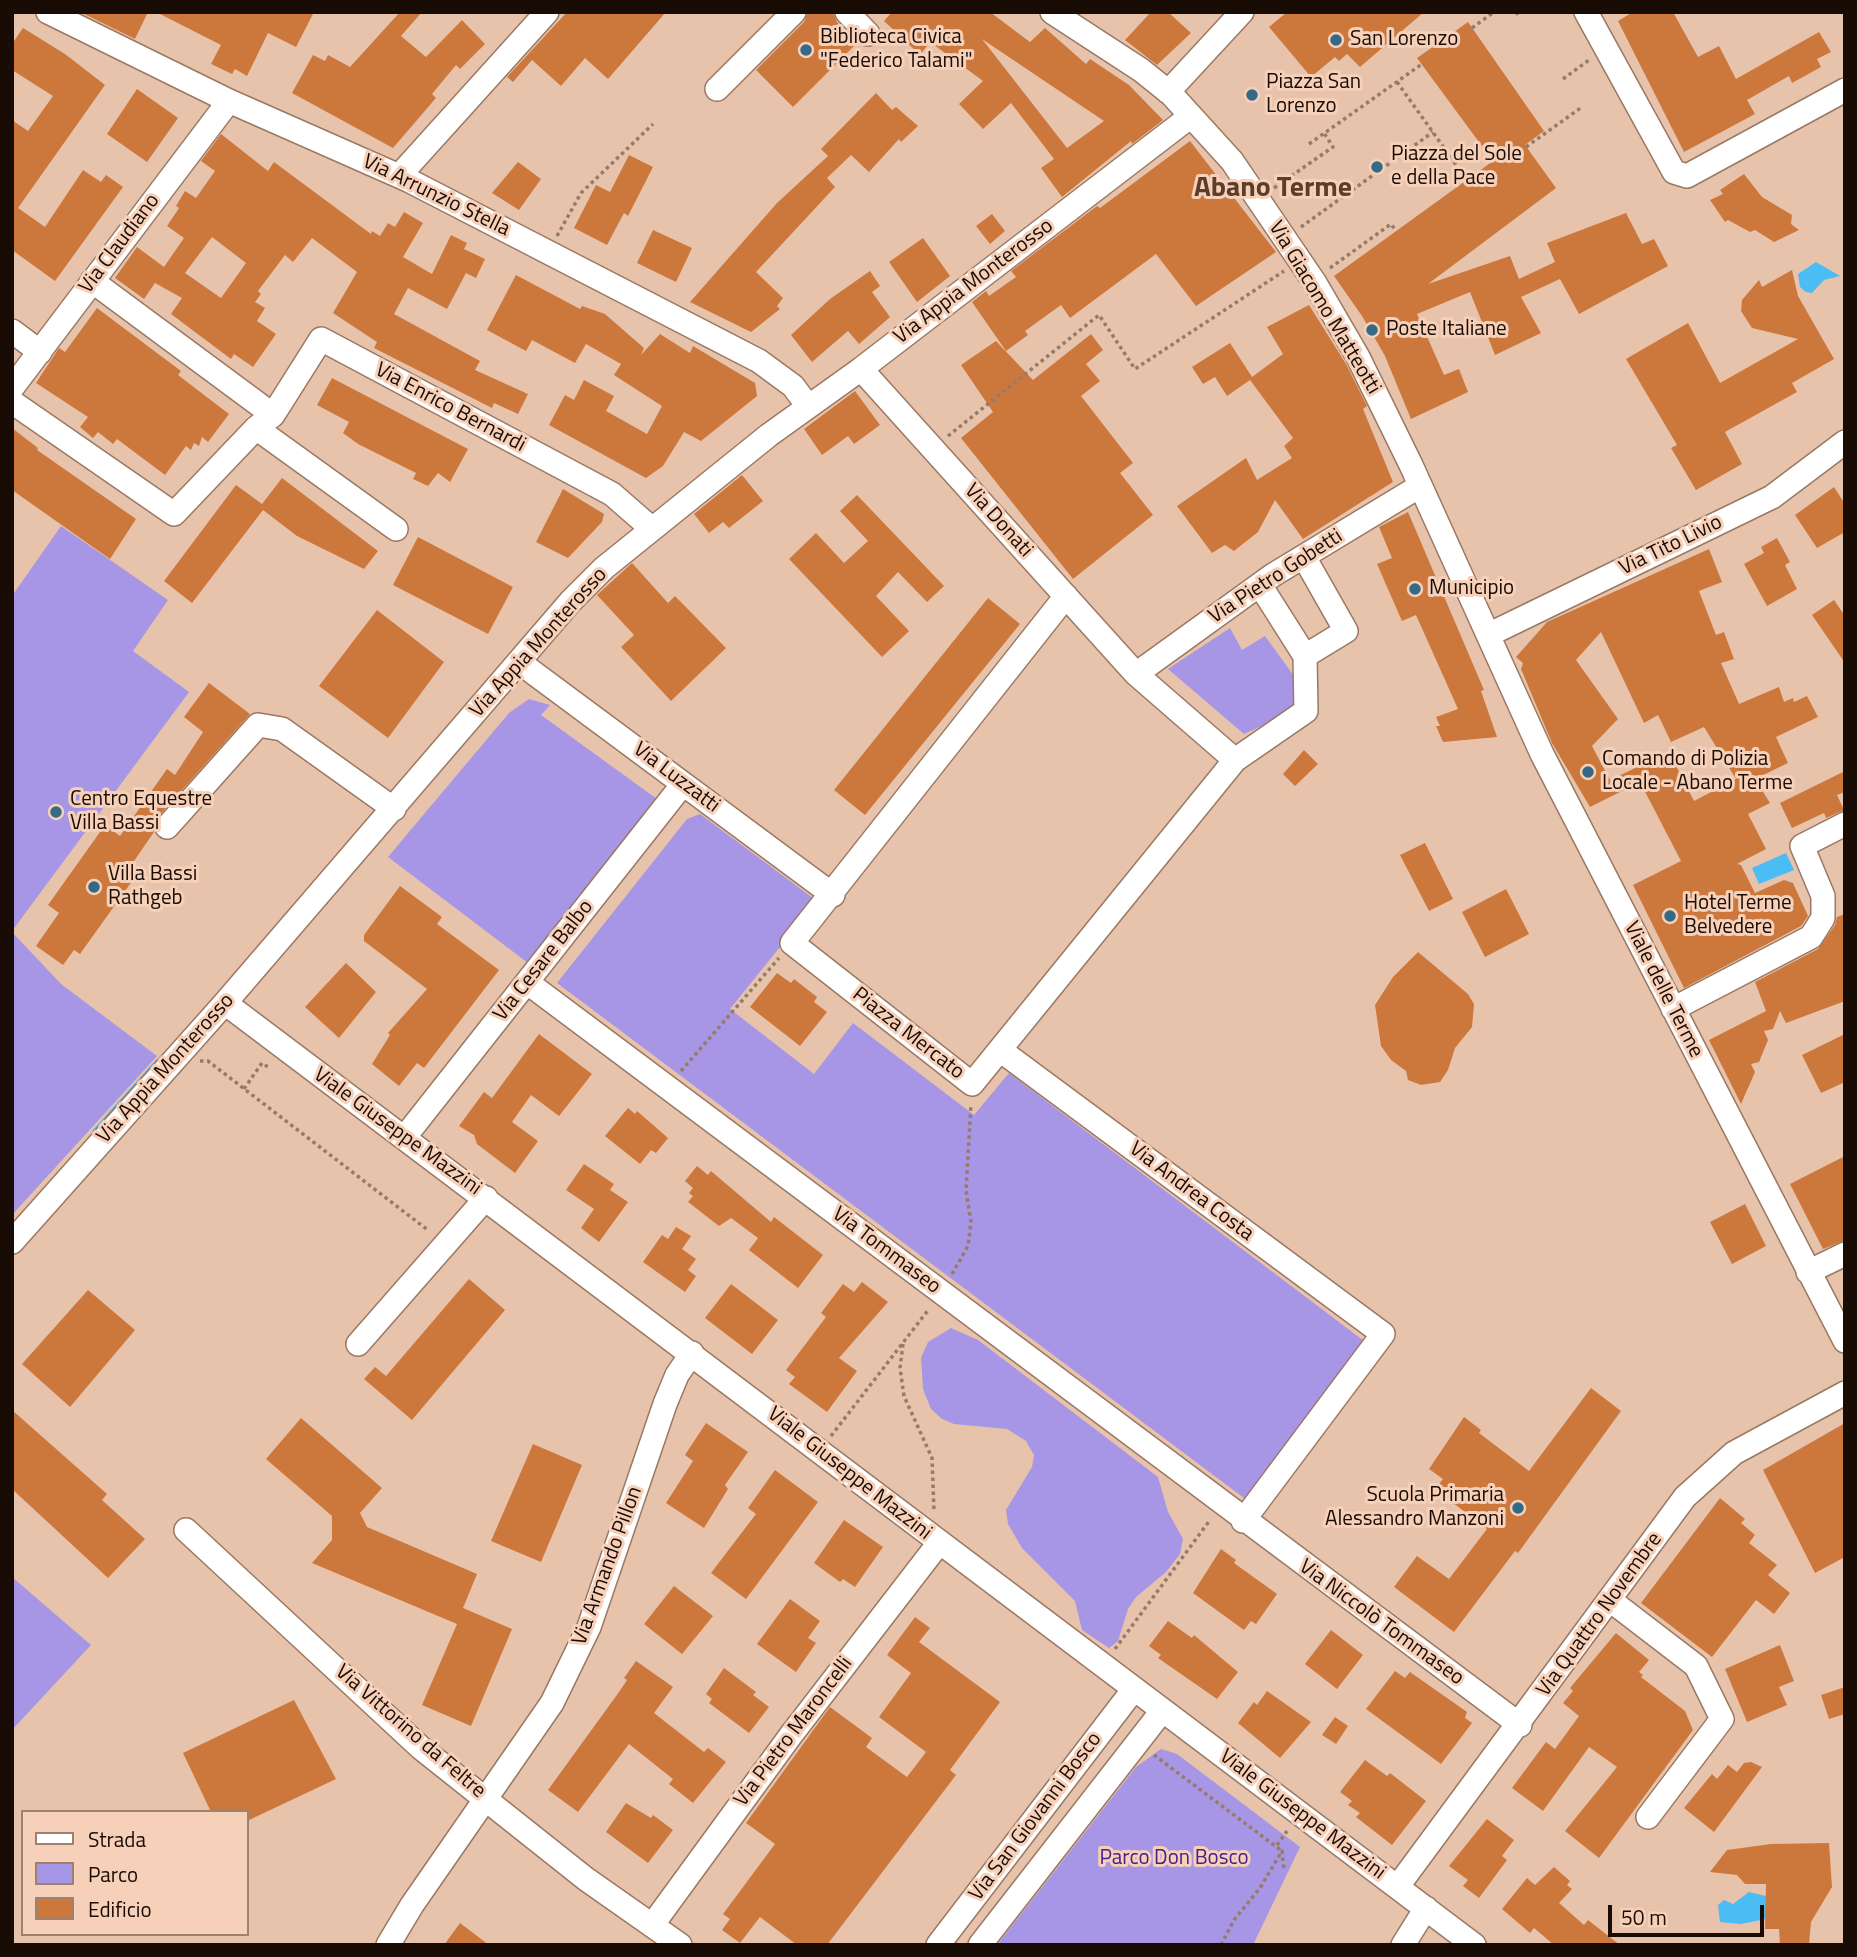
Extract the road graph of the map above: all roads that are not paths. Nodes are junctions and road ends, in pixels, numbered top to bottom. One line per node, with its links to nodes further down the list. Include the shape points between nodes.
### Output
1 (48, 12): 12 (street, Via Arrunzio Stella)
2 (547, 12): 14 (street)
3 (794, 12): 9 (street)
4 (847, 12): 8 (street)
5 (1052, 12): 11 (street, Via Giacomo Matteotti)
6 (1242, 12): 11 (street)
7 (1587, 12): 10 (street, via 1674,172 1687,176)
8 (868, 34)
9 (717, 89)
10 (1845, 90)
11 (1168, 92): 13 (street, Via Giacomo Matteotti)
12 (229, 100): 14 (street, Via Arrunzio Stella); 15 (street, Via Claudiano)
13 (1191, 116): 18 (street, Via Appia Monterosso); 24 (street, Via Giacomo Matteotti, via 1232,161 1315,283 1358,357)
14 (403, 178): 21 (street, Via Arrunzio Stella, via 759,361 793,386)
15 (92, 281): 17 (street, Via Claudiano); 22 (street)
16 (12, 331): 17 (street)
17 (40, 352): 19 (street, Via Claudiano)
18 (861, 369): 21 (street, Via Appia Monterosso); 29 (street, Via Donati)
19 (12, 388)
20 (12, 402): 22 (street, Via Enrico Bernardi, via 174,514)
21 (808, 406): 25 (street, Via Appia Monterosso)
22 (265, 422): 25 (street, Via Enrico Bernardi, via 321,339 612,494); 26 (street)
23 (1845, 442): 30 (street, Via Tito Livio, via 1772,497)
24 (1420, 486): 27 (street, Via Pietro Gobetti); 30 (street, Via Giacomo Matteotti)
25 (651, 528): 32 (street, Via Appia Monterosso, via 570,602)
26 (396, 529)
27 (1304, 557): 28 (street, Via Pietro Gobetti); 31 (street, via 1346,631)
28 (1260, 585): 31 (street); 33 (street, Via Pietro Gobetti)
29 (1066, 596): 33 (street, Via Donati); 39 (street)
30 (1488, 635): 42 (street, Viale delle Terme, via 1542,754)
31 (1304, 656): 34 (street, Piazza Mercato, via 1306,711)
32 (519, 662): 35 (street, Via Luzzatti); 36 (street, Via Appia Monterosso)
33 (1136, 674): 34 (street)
34 (1235, 760): 43 (street, Piazza Mercato)
35 (683, 784): 39 (street, Via Luzzatti); 40 (street, Via Cesare Balbo)
36 (389, 805): 38 (street, via 282,729 258,725); 41 (street, Via Appia Monterosso)
37 (1845, 824): 42 (street, via 1802,846 1823,896 1823,918 1811,937)
38 (167, 827)
39 (833, 895): 43 (street, Piazza Mercato, via 792,943 972,1084)
40 (528, 982): 44 (street, Via Cesare Balbo); 53 (street, Via Tommaseo)
41 (225, 1003): 44 (street, Viale Giuseppe Mazzini); 46 (street, Via Appia Monterosso)
42 (1673, 1009): 48 (street, Viale delle Terme)
43 (1000, 1050): 53 (street, Via Andrea Costa, via 1382,1334)
44 (404, 1138): 45 (street, Viale Giuseppe Mazzini)
45 (486, 1198): 50 (street); 51 (street, Viale Giuseppe Mazzini)
46 (12, 1242)
47 (1845, 1254): 48 (street)
48 (1808, 1272): 49 (street, Viale delle Terme)
49 (1845, 1341)
50 (358, 1344)
51 (692, 1353): 55 (street, Viale Giuseppe Mazzini); 60 (street, Via Armando Pillon, via 665,1404 589,1627 552,1703)
52 (1845, 1393): 56 (street, Via Quattro Novembre, via 1734,1453 1685,1497)
53 (1243, 1521): 59 (street, Via Niccolò Tommaseo)
54 (186, 1530): 60 (street, Via Vittorino da Feltre, via 421,1748)
55 (939, 1543): 57 (street, Viale Giuseppe Mazzini); 64 (street, Via Pietro Maroncelli)
56 (1610, 1600): 59 (street, Via Quattro Novembre); 61 (street, via 1696,1666 1722,1719)
57 (1134, 1689): 58 (street, Viale Giuseppe Mazzini); 67 (street, Via San Giovanni Bosco)
58 (1162, 1711): 62 (street, Viale Giuseppe Mazzini); 68 (street, Via San Giovanni Bosco)
59 (1520, 1726): 62 (street, Via Quattro Novembre)
60 (486, 1800): 64 (street, Via Vittorino da Feltre, via 586,1879); 65 (street, Via Armando Pillon)
61 (1647, 1817)
62 (1398, 1886): 63 (street, Viale Giuseppe Mazzini)
63 (1426, 1908): 69 (street); 70 (street, Viale Giuseppe Mazzini)
64 (653, 1924): 66 (street, Via Vittorino da Feltre)
65 (388, 1945)
66 (680, 1945)
67 (938, 1945)
68 (980, 1945)
69 (1403, 1945)
70 (1474, 1945)

